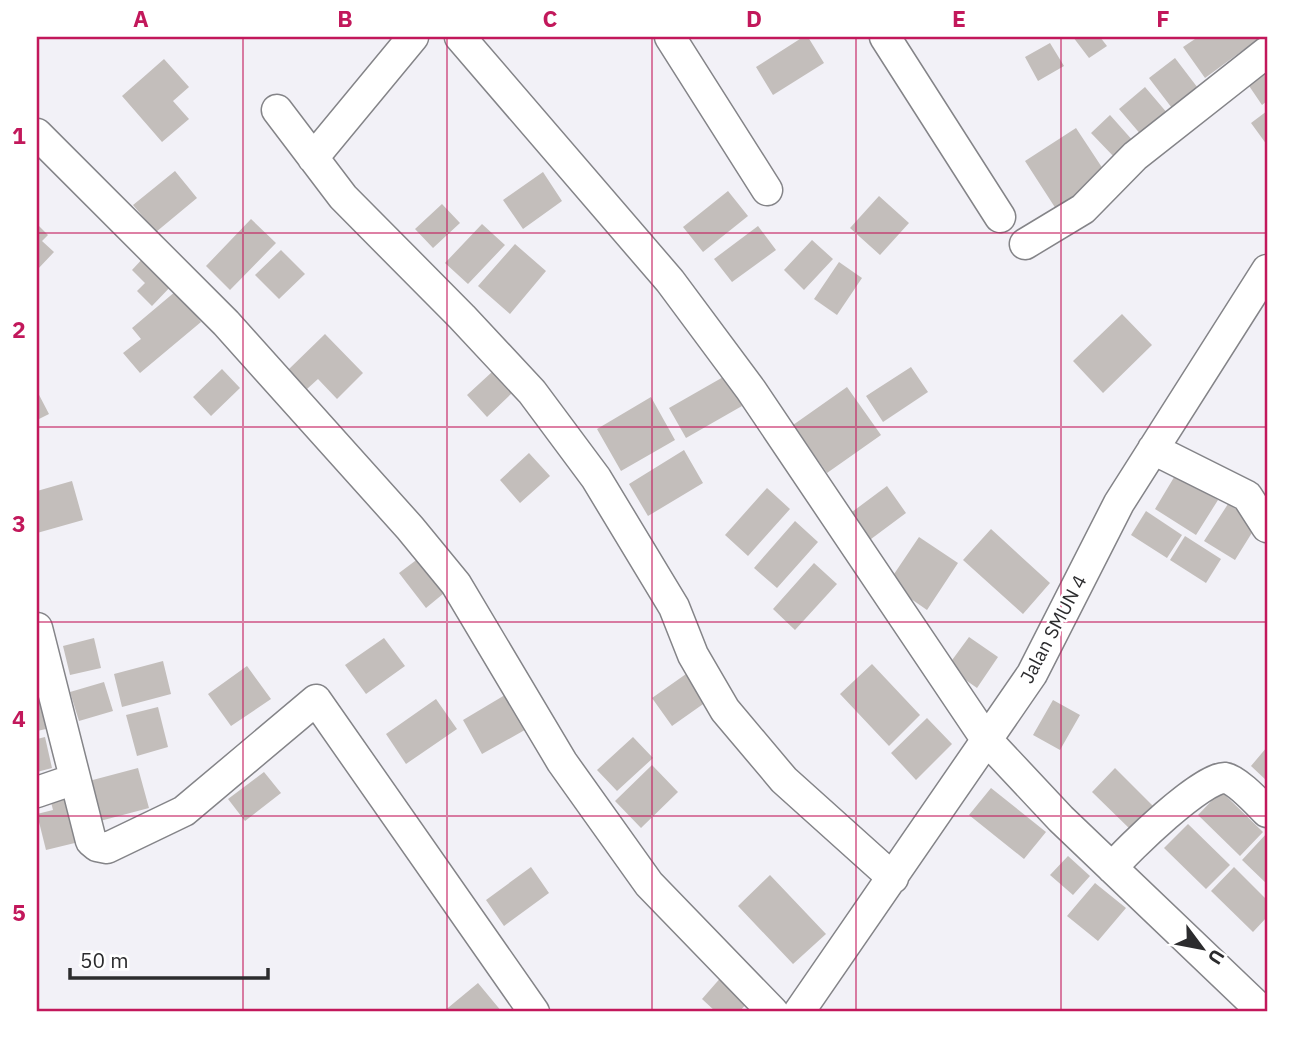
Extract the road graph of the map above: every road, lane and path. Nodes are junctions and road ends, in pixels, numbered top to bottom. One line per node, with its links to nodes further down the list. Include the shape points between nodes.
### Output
1 (413, 37): 8 (street)
2 (460, 37): 16 (street, via 670,281 751,390)
3 (670, 37): 9 (street)
4 (886, 37): 10 (street)
5 (1267, 52): 11 (street, via 1135,156 1083,209)
6 (277, 110): 8 (street)
7 (37, 134): 23 (street, via 226,323 410,528 456,584 562,762 649,884)
8 (313, 158): 21 (street, via 343,197 532,392 596,478 674,607 693,655 725,710 784,780)
9 (767, 190)
10 (1000, 217)
11 (1025, 244)
12 (1267, 270): 13 (street, Jalan SMUN 4)
13 (1153, 449): 14 (street, via 1247,496); 16 (street, Jalan SMUN 4, via 1119,503 1032,674)
14 (1264, 515)
15 (37, 628): 17 (street)
16 (986, 739): 20 (street); 21 (street, Jalan SMUN 4)
17 (75, 779): 18 (street); 22 (street, via 91,841 107,848 184,811 316,701)
18 (37, 792)
19 (1267, 812): 20 (street, via 1233,781 1223,778 1207,783)
20 (1112, 868): 25 (street)
21 (893, 878): 24 (street, Jalan SMUN 4)
22 (534, 1012)
23 (773, 1012)
24 (799, 1012)
25 (1263, 1012)

